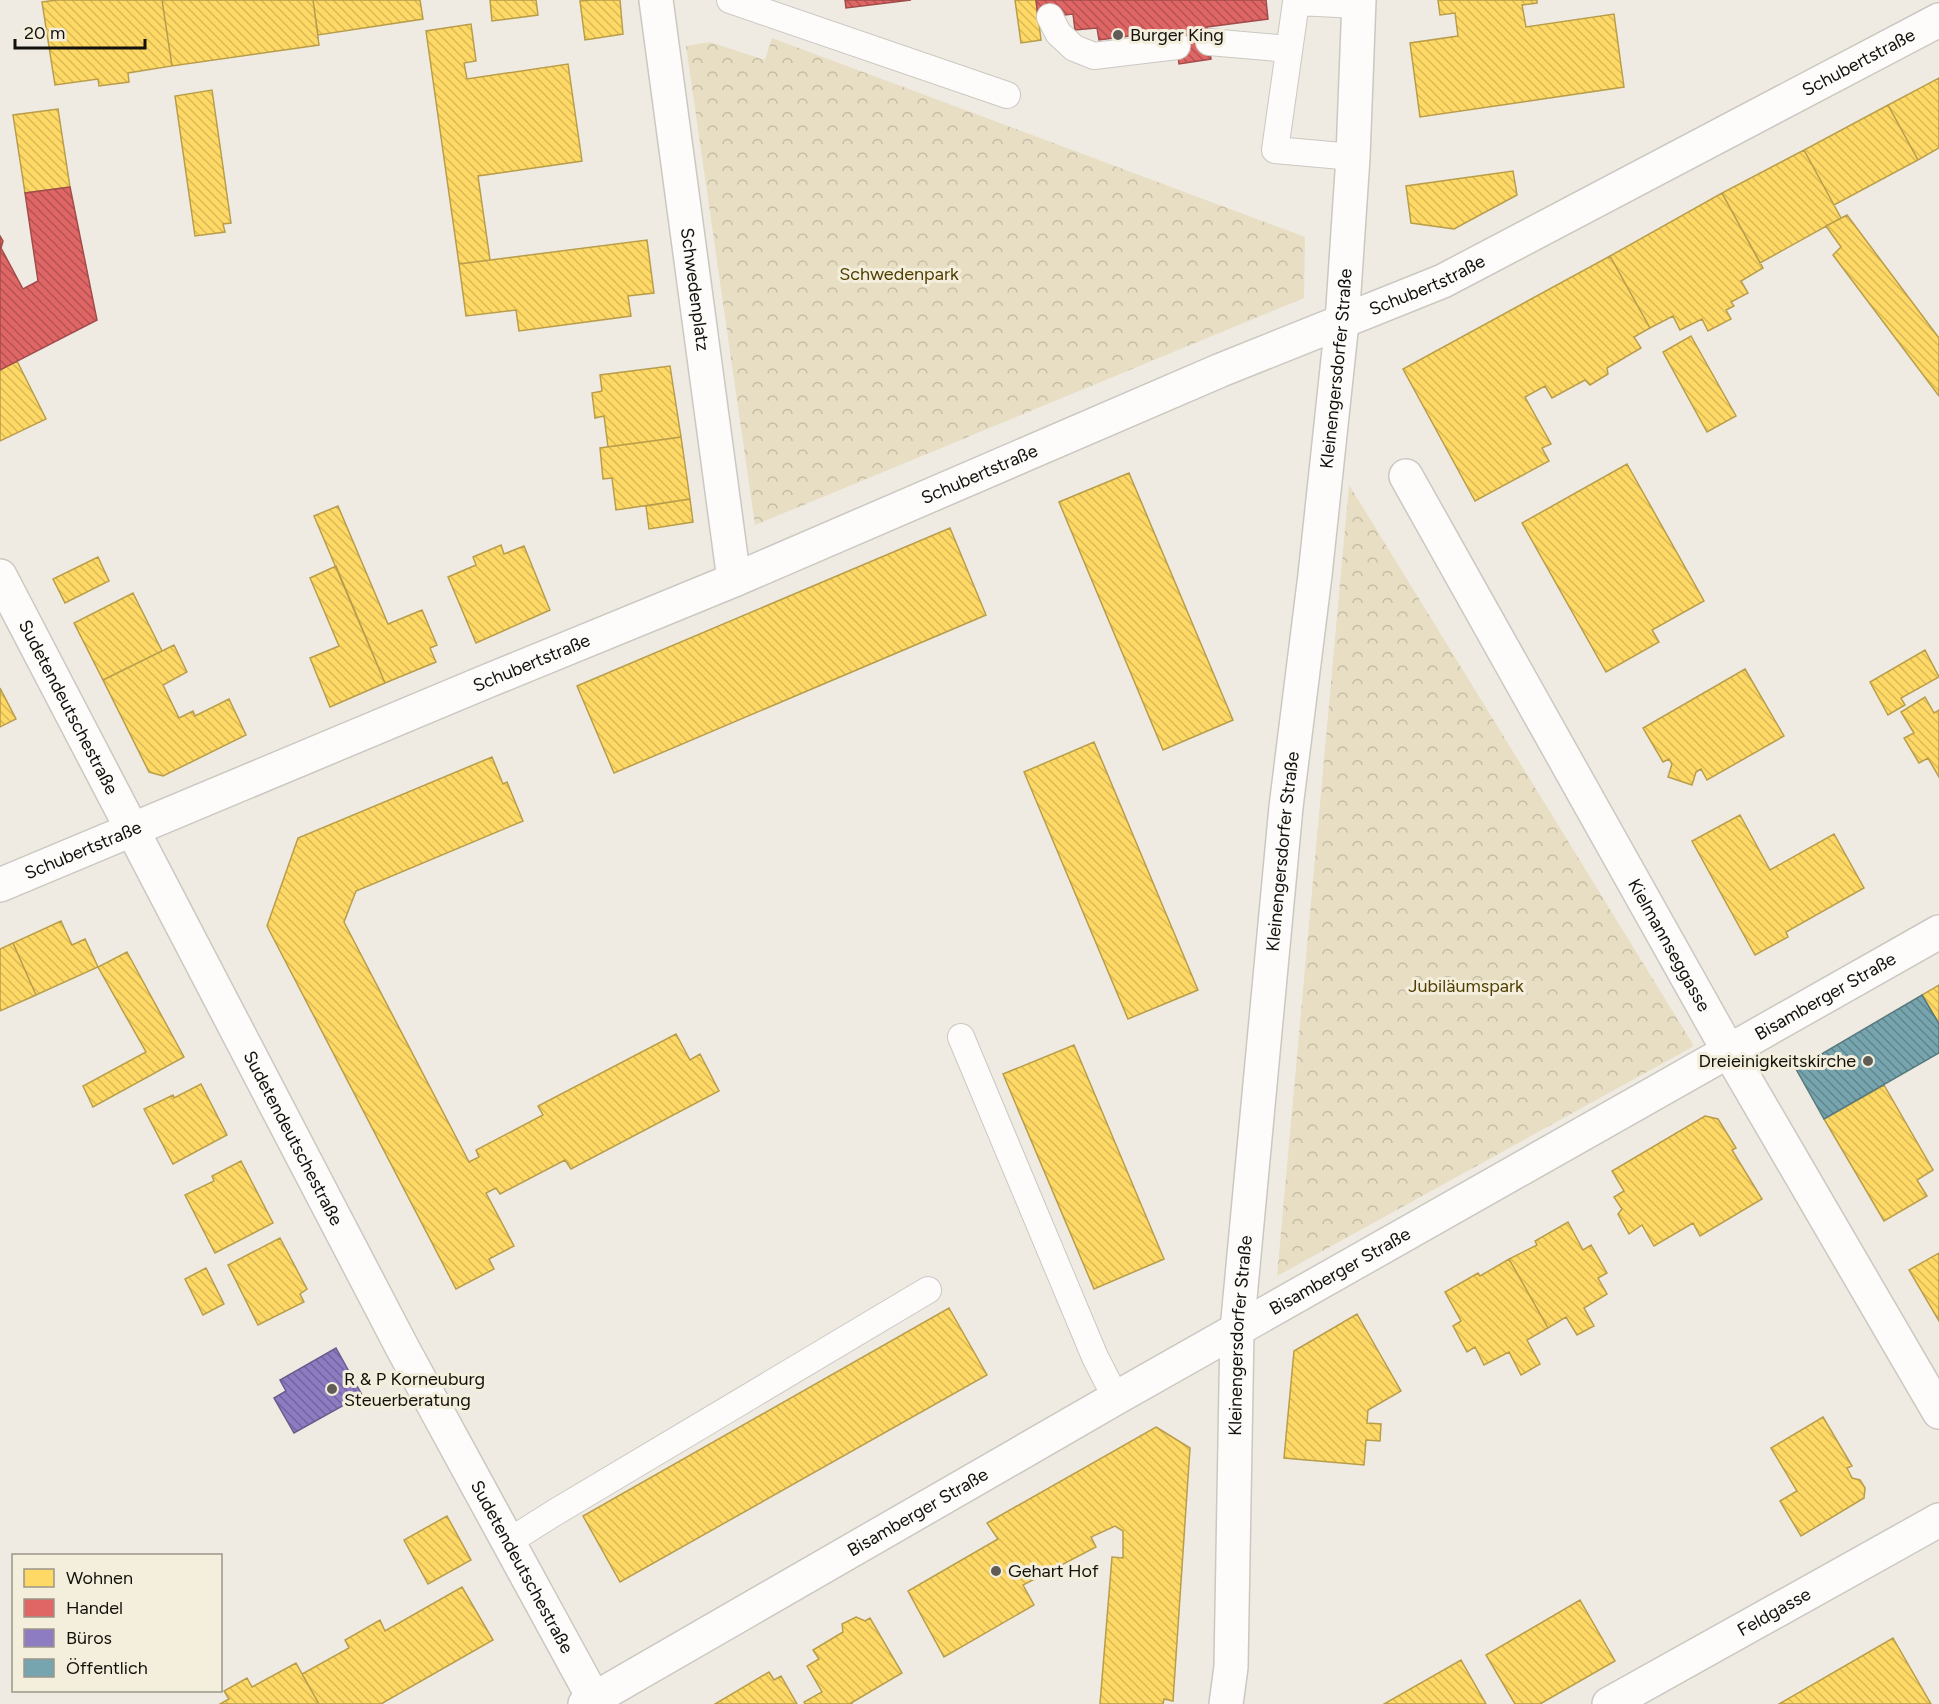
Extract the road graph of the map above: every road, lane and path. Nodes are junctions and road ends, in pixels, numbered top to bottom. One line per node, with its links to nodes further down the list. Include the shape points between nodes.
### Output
1 (656, 0): 14 (street, Schwedenplatz)
2 (730, 0): 9 (lane)
3 (1359, 2): 8 (lane, via 1296,2); 10 (street, Kleinengersdorfer Straße)
4 (1050, 17): 7 (lane, via 1058,33 1074,48 1094,56)
5 (1939, 20): 11 (street, Schubertstraße, via 1443,281)
6 (1209, 42): 8 (lane)
7 (1177, 46)
8 (1289, 49): 10 (lane, via 1275,150)
9 (1007, 94)
10 (1353, 157): 11 (street, Kleinengersdorfer Straße)
11 (1341, 322): 14 (street, Schubertstraße); 21 (street, Kleinengersdorfer Straße, via 1286,807)
12 (1406, 476): 19 (street, Kielmannseggasse)
13 (0, 576): 15 (street, Sudetendeutschestraße)
14 (734, 580): 15 (street, Schubertstraße)
15 (132, 829): 16 (street, Schubertstraße); 25 (street, Sudetendeutschestraße)
16 (0, 885)
17 (1939, 932): 19 (street, Bisamberger Straße)
18 (961, 1037): 22 (lane, via 1095,1357)
19 (1728, 1050): 21 (street, Bisamberger Straße); 23 (street, Kielmannseggasse)
20 (928, 1290): 25 (lane)
21 (1237, 1330): 22 (street, Bisamberger Straße); 27 (street, Kleinengersdorfer Straße, via 1231,1667)
22 (1116, 1398): 26 (street, Bisamberger Straße)
23 (1939, 1412)
24 (1939, 1520): 28 (street, Feldgasse)
25 (508, 1542): 26 (street, Sudetendeutschestraße)
26 (589, 1702)
27 (1226, 1704)
28 (1609, 1704)

